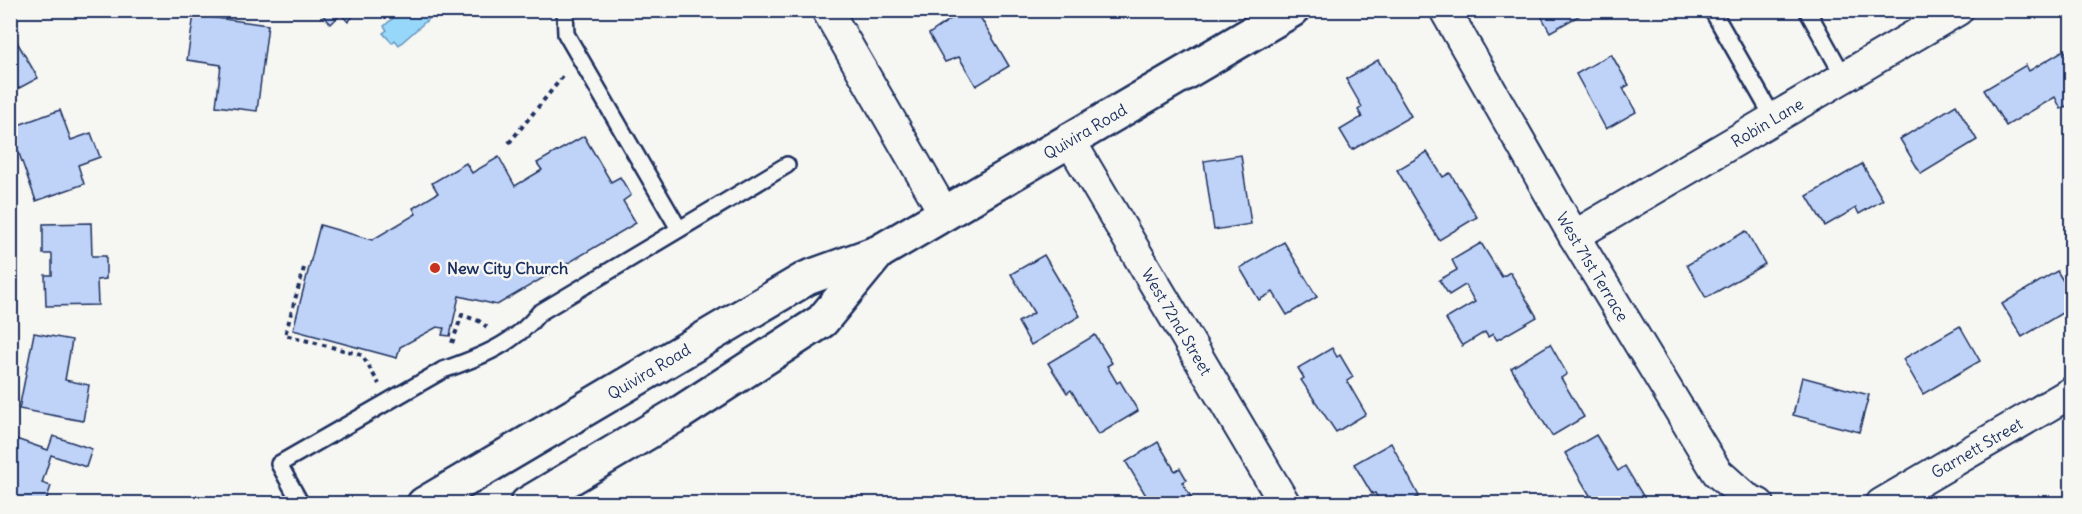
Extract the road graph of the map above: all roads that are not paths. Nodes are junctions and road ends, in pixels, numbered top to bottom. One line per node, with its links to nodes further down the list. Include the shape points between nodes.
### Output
1 (565, 10): 13 (lane, via 566,34)
2 (827, 10): 12 (street)
3 (1292, 10): 10 (main road, Quivira Road)
4 (1445, 10): 14 (street, West 71st Terrace)
5 (1712, 10): 9 (lane)
6 (1958, 10): 8 (street, Robin Lane)
7 (1809, 11): 8 (lane)
8 (1844, 77): 9 (street, Robin Lane)
9 (1773, 118): 14 (street, Robin Lane)
10 (1069, 139): 12 (main road, Quivira Road); 20 (street, West 72nd Street)
11 (787, 165): 13 (lane)
12 (944, 213): 15 (main road, Quivira Road)
13 (679, 229): 17 (lane, via 539,313 527,329 502,345 443,370 279,464)
14 (1574, 236): 21 (street, West 71st Terrace, via 1717,472 1746,498)
15 (879, 252): 18 (main road, Quivira Road, via 807,278); 19 (main road, Quivira Road, via 822,321 680,414)
16 (2072, 392): 22 (street, Garnett Street)
17 (301, 504)
18 (424, 504)
19 (527, 504)
20 (1285, 504)
21 (1759, 504)
22 (1881, 504)

